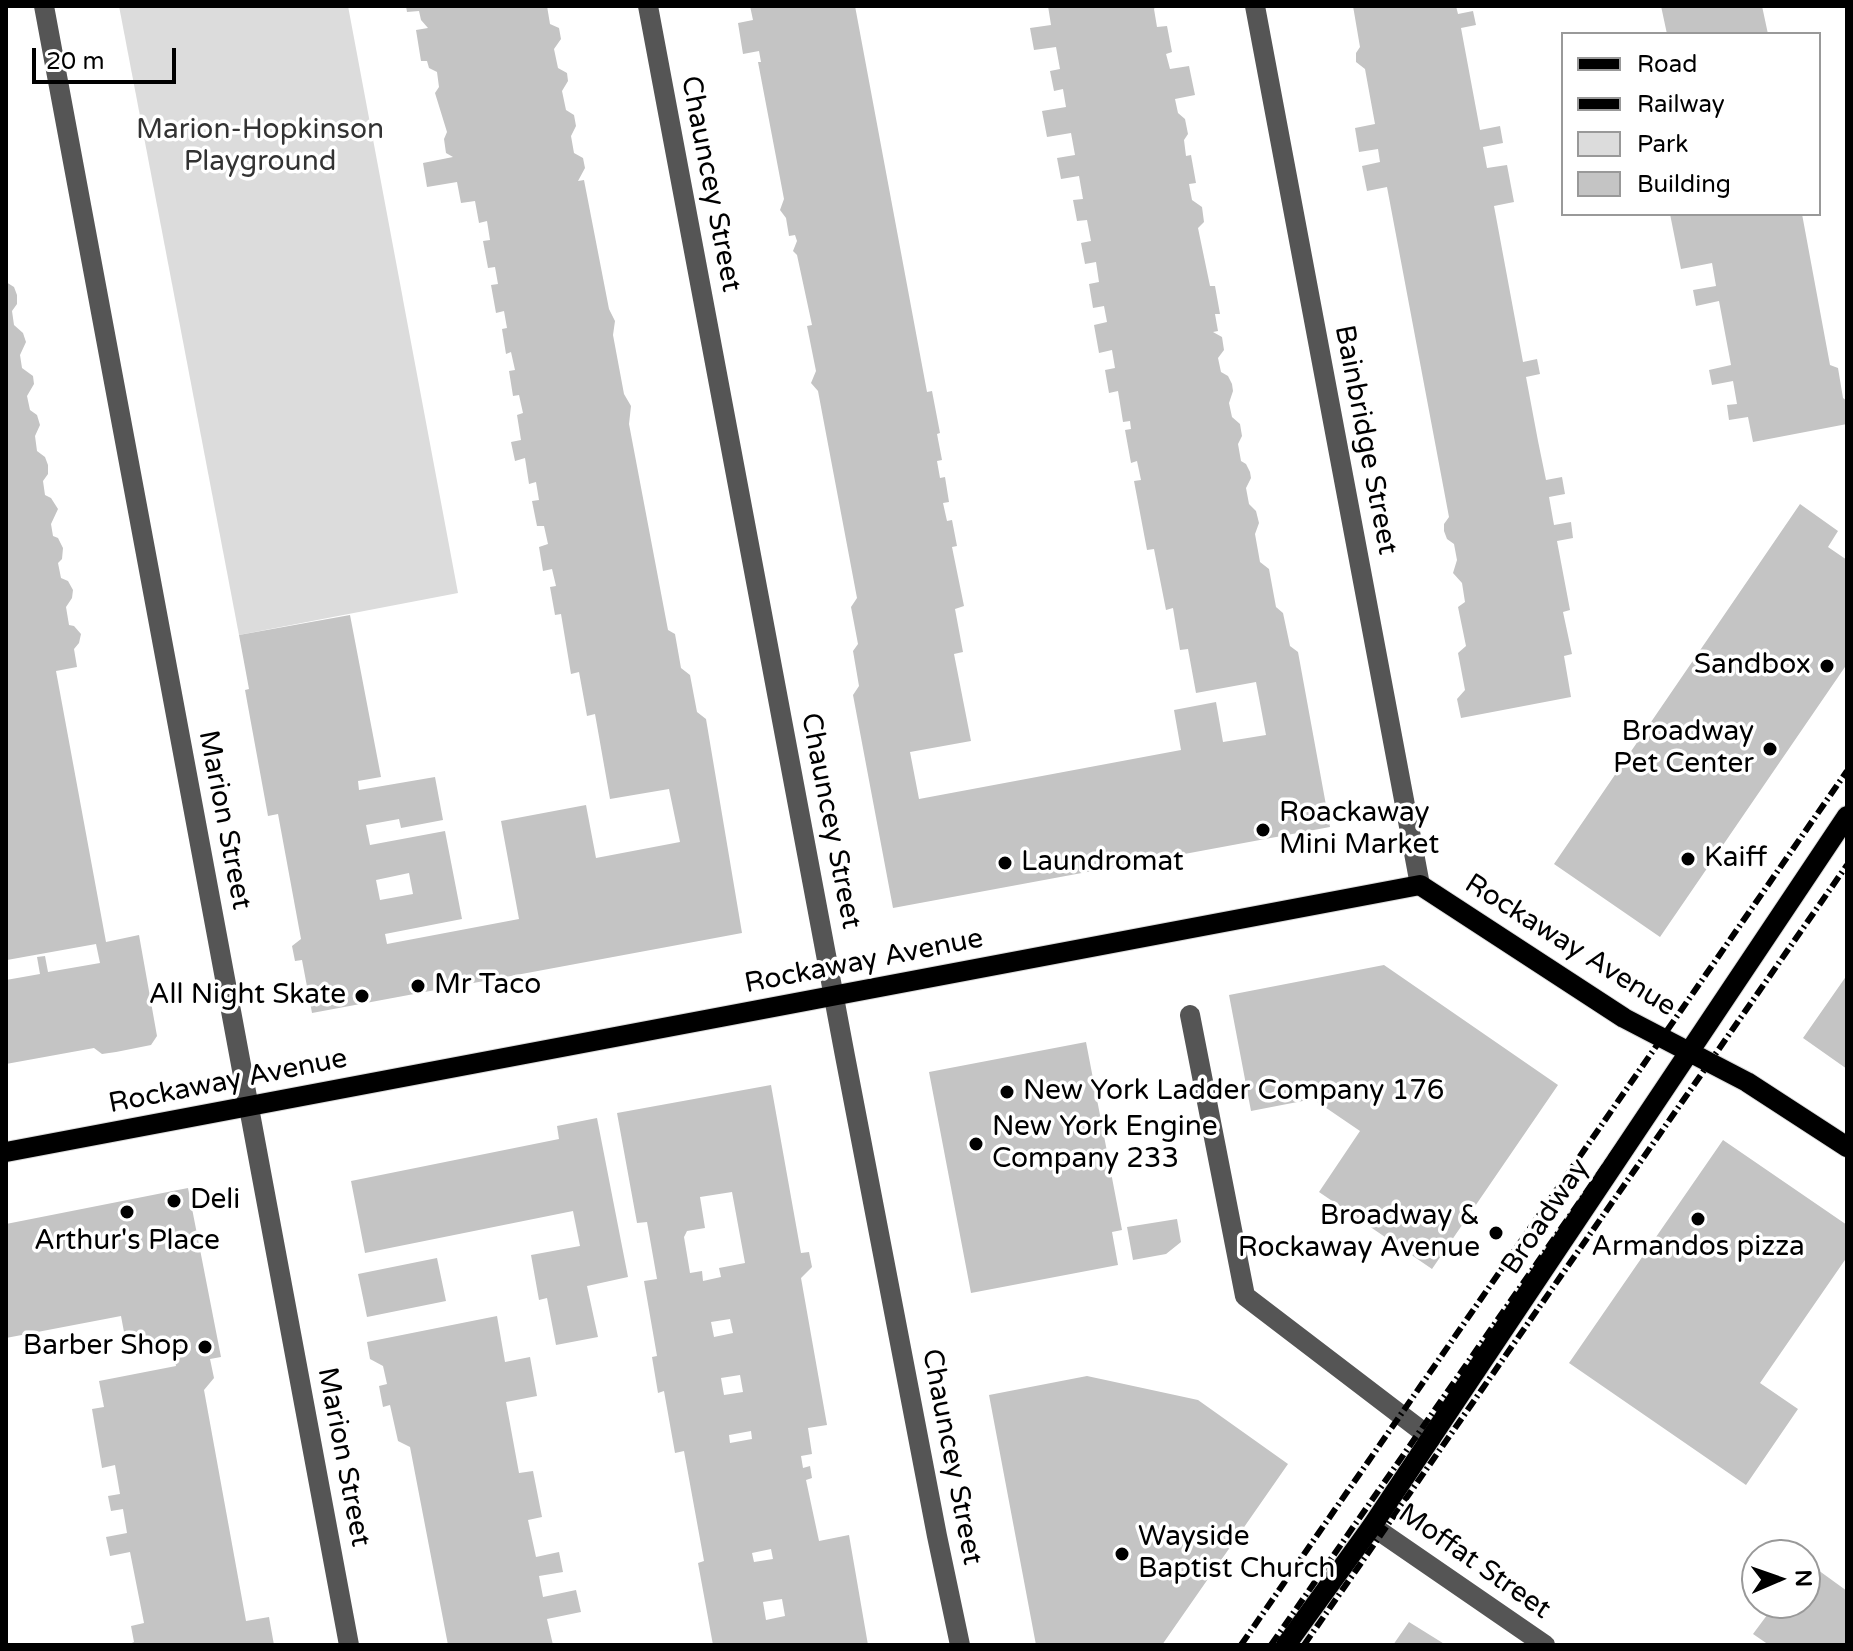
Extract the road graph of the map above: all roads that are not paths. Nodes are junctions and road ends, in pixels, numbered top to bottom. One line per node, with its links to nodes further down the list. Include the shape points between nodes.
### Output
1 (44, 6): 9 (street, Marion Street)
2 (648, 6): 6 (street, Chauncey Street)
3 (1255, 6): 5 (street, Bainbridge Street)
4 (1847, 816): 8 (main road, Broadway)
5 (1420, 885): 6 (main road, Rockaway Avenue); 8 (main road, Rockaway Avenue, via 1624,1018)
6 (834, 997): 9 (main road, Rockaway Avenue); 15 (street, Chauncey Street)
7 (1190, 1015): 12 (street, via 1245,1296)
8 (1691, 1052): 10 (main road, Rockaway Avenue); 12 (main road, Broadway)
9 (248, 1107): 11 (main road, Rockaway Avenue); 14 (street, Marion Street)
10 (1847, 1147)
11 (6, 1152)
12 (1431, 1438): 13 (main road, Broadway)
13 (1372, 1526): 16 (main road, Broadway); 17 (street, Moffat Street)
14 (349, 1645)
15 (960, 1645)
16 (1286, 1645)
17 (1545, 1645)

